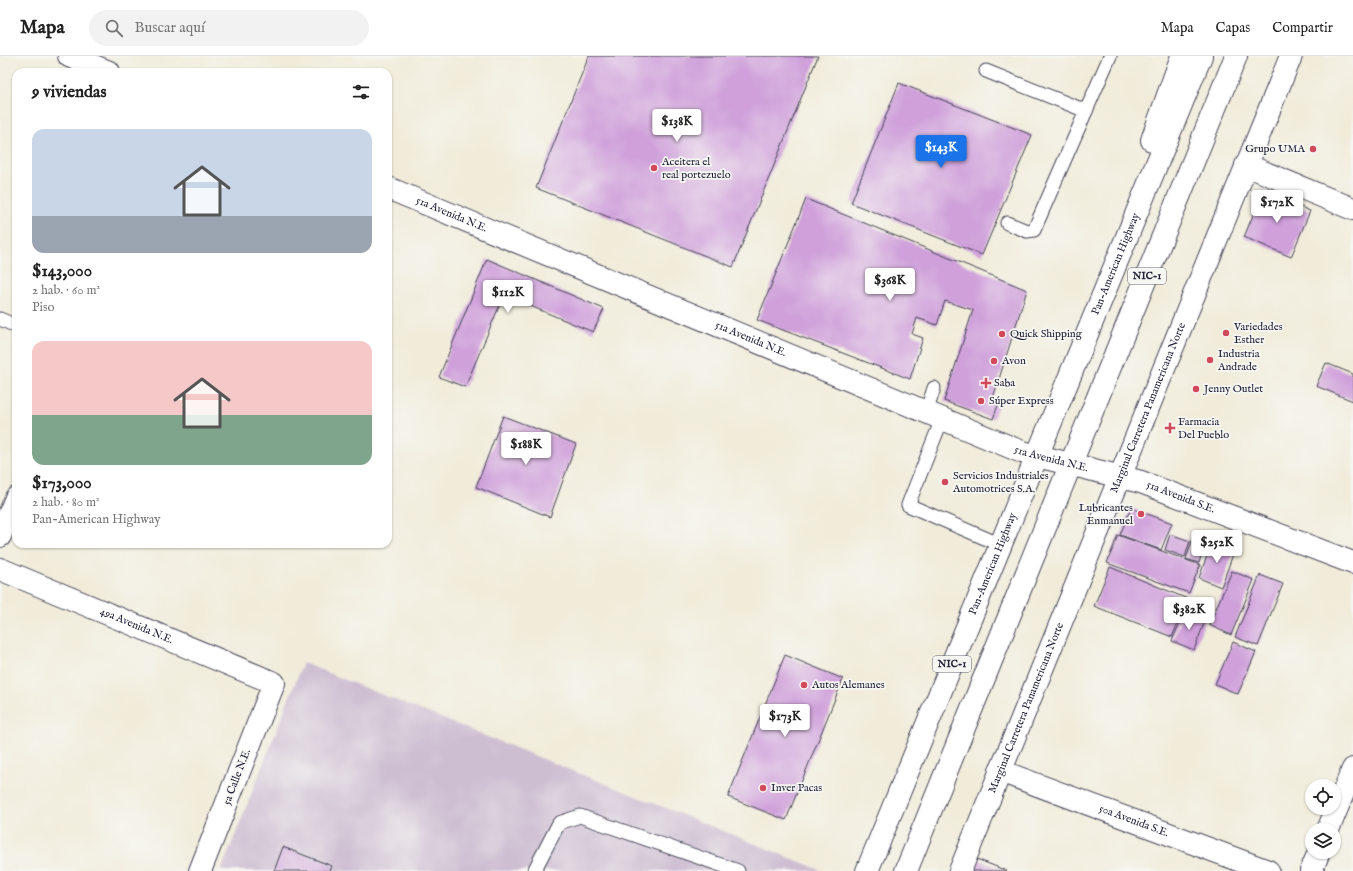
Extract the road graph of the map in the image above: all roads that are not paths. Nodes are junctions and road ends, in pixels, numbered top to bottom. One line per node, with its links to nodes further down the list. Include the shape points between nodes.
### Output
1 (69, 56): 8 (main road)
2 (1110, 56): 11 (lane)
3 (1182, 56): 16 (main road, via 1156,128)
4 (1201, 56): 16 (main road, Pan-American Highway / NIC-1)
5 (1236, 56): 10 (main road, NIC-1)
6 (1242, 56): 10 (main road)
7 (1291, 56): 12 (main road, Marginal Carretera Panamericana Norte)
8 (98, 68)
9 (986, 71): 11 (lane)
10 (1224, 87): 22 (main road, NIC-1)
11 (1086, 111): 15 (lane, via 1034,230 1027,231)
12 (1246, 165): 14 (main road); 23 (main road, Marginal Carretera Panamericana Norte)
13 (392, 190): 20 (main road, 51a Avenida N.E.)
14 (1353, 209)
15 (1007, 223)
16 (1122, 250): 21 (main road, Pan-American Highway / NIC-1)
17 (0, 319): 18 (lane)
18 (12, 324)
19 (934, 388): 20 (lane)
20 (934, 416): 21 (main road, 51a Avenida N.E.); 26 (lane, via 908,505)
21 (1037, 456): 22 (main road, 51a Avenida N.E.); 26 (main road, Pan-American Highway / NIC-1)
22 (1070, 464): 23 (main road, 51a Avenida N.E.); 38 (main road, NIC-1)
23 (1119, 477): 27 (main road, 51a Avenida S.E., via 1140,482); 31 (main road, Marginal Carretera Panamericana Norte)
24 (12, 508): 25 (main road)
25 (0, 536)
26 (1001, 545): 37 (main road, Pan-American Highway / NIC-1)
27 (1353, 563)
28 (0, 569): 29 (main road, 49a Avenida N.E.)
29 (274, 683): 34 (main road, 5a Calle N.E.)
30 (1353, 769): 32 (main road)
31 (1000, 771): 39 (main road, Marginal Carretera Panamericana Norte); 40 (main road, 50a Avenida S.E.)
32 (1331, 823)
33 (1316, 859): 41 (main road)
34 (200, 871)
35 (534, 871): 36 (lane, via 559,823 580,816)
36 (738, 871)
37 (867, 871)
38 (906, 871)
39 (960, 871)
40 (1268, 871)
41 (1311, 871)

